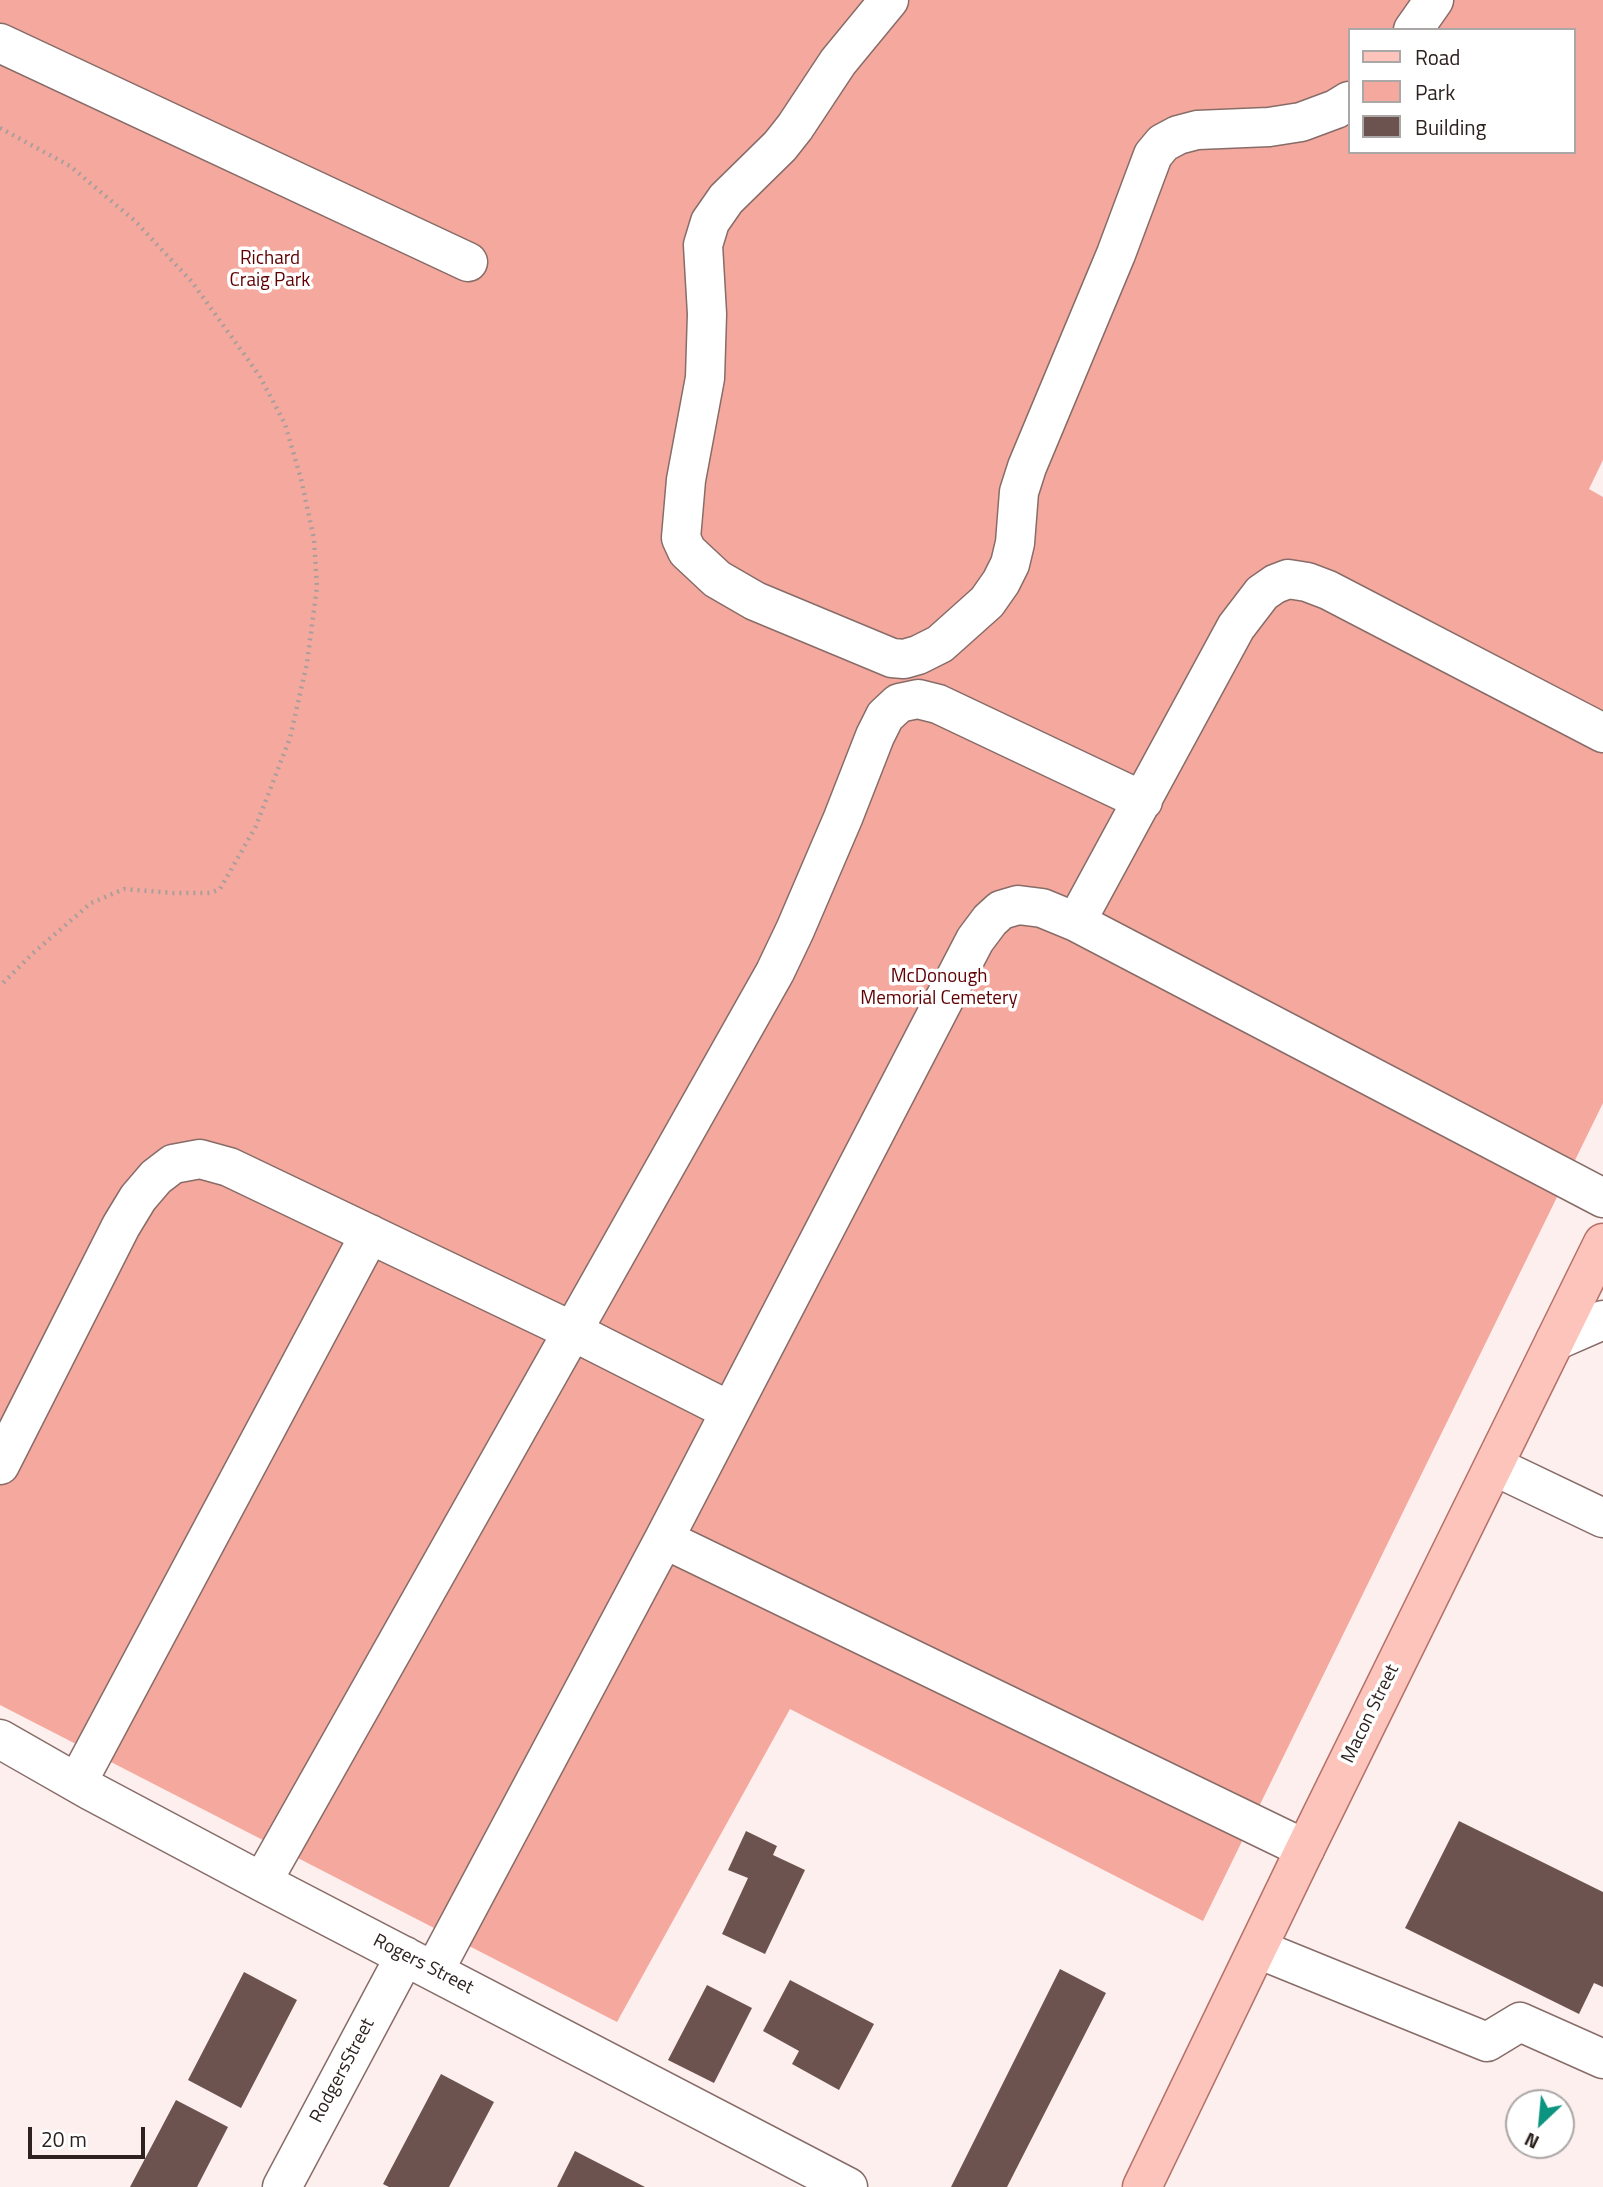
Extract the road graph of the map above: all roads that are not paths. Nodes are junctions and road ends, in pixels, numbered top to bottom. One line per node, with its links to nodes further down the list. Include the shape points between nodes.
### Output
1 (889, 0): 7 (street, via 838,62 780,146 726,199 710,222 703,245 705,378 686,480 681,538 687,551 717,579 755,601)
2 (1434, 0): 3 (street)
3 (1414, 28)
4 (0, 43): 6 (street)
5 (1348, 101): 7 (street, via 1301,122 1178,135 1153,155 1018,492 1015,543 1001,582 988,601 940,644 918,655)
6 (468, 262)
7 (892, 658): 8 (street)
8 (899, 703): 10 (street, via 918,699 939,704); 16 (street, via 885,716 875,736 775,972)
9 (1603, 733): 10 (street, via 1328,590 1288,579 1262,593 1236,627)
10 (1143, 801): 11 (street)
11 (1076, 922): 12 (street, RodgersStreet); 18 (street, RodgersStreet, via 1042,908 1018,905 1001,910 975,940)
12 (1603, 1198)
13 (370, 1234): 16 (street); 19 (street, via 229,1167 200,1159 173,1164 138,1198 121,1226); 24 (street)
14 (1603, 1243): 17 (main road, Macon Street)
15 (1603, 1320): 17 (street)
16 (572, 1331): 18 (street); 26 (street)
17 (1555, 1341): 20 (main road, Macon Street)
18 (730, 1411): 22 (street, RodgersStreet)
19 (0, 1465)
20 (1494, 1466): 21 (street); 25 (main road, Macon Street)
21 (1603, 1518)
22 (664, 1539): 25 (street); 28 (street, RodgersStreet)
23 (0, 1738): 24 (street, Rogers Street)
24 (77, 1783): 26 (street, Rogers Street)
25 (1305, 1849): 27 (main road, Macon Street)
26 (262, 1882): 28 (street, Rogers Street)
27 (1258, 1949): 29 (street, via 1487,2042 1520,2022); 32 (main road, Macon Street)
28 (419, 1964): 30 (street, RodgersStreet); 31 (street, Rogers Street)
29 (1603, 2059)
30 (282, 2187)
31 (848, 2187)
32 (1142, 2187)

